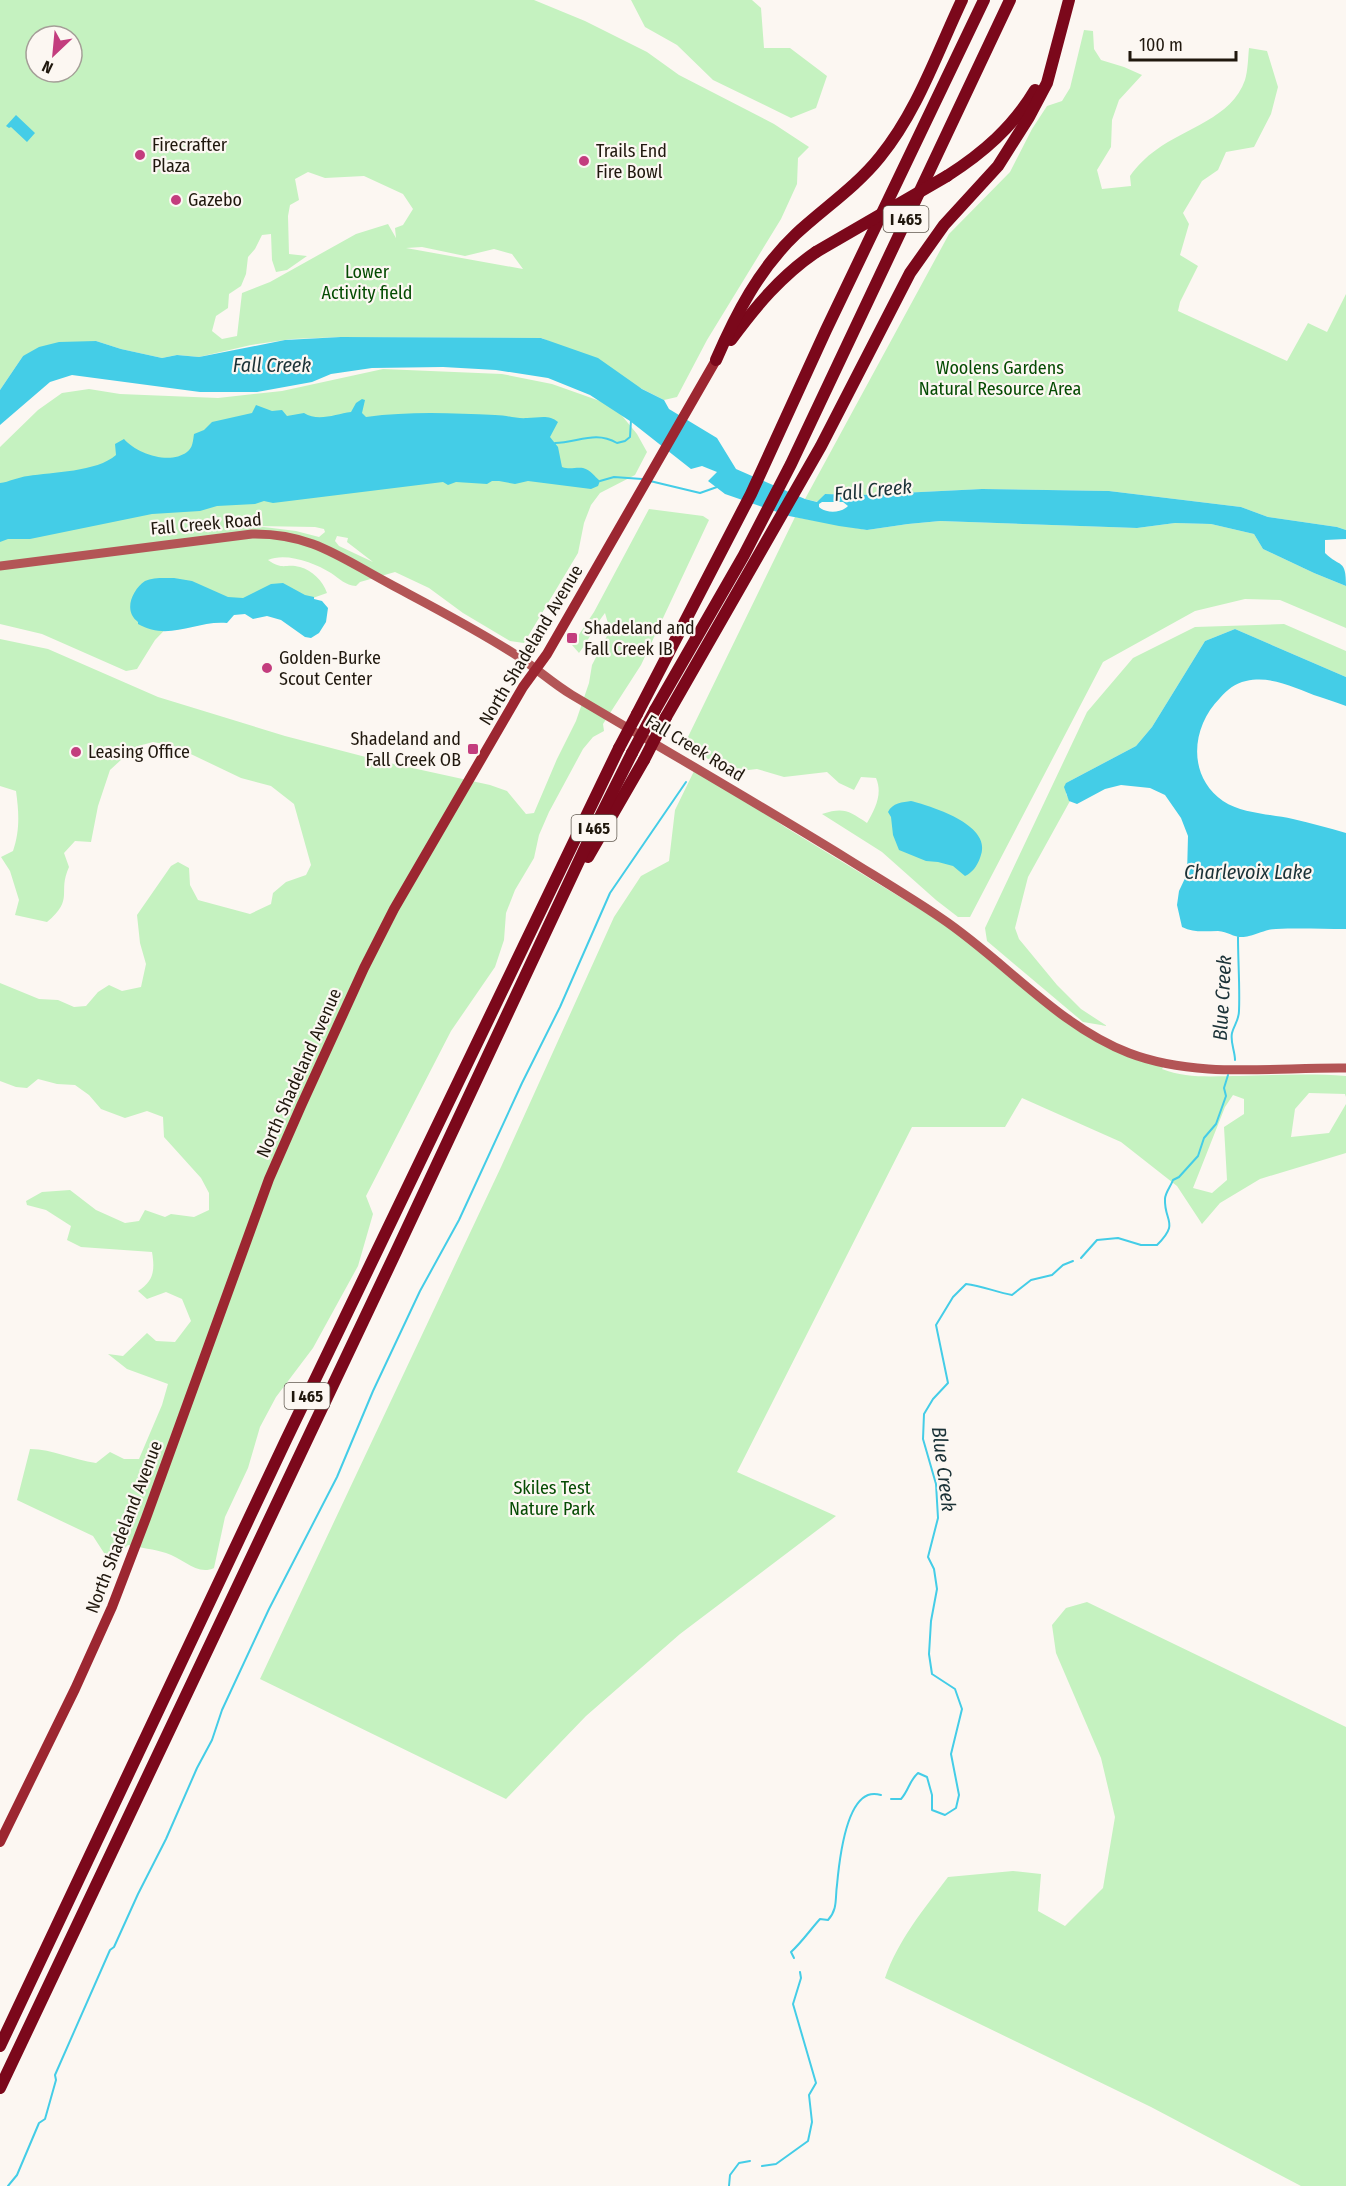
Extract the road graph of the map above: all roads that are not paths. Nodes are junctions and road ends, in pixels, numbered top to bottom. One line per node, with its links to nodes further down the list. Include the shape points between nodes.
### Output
1 (962, 0): 6 (highway, via 903,124 881,156 787,243 754,284)
2 (984, 0): 14 (highway, I 465, bridge, via 780,433 619,748 286,1440)
3 (1010, 0): 7 (highway, I 465)
4 (1070, 0): 5 (highway)
5 (1055, 58): 6 (highway, bridge, via 1006,130 978,155 816,252 786,275); 7 (highway, via 1047,83 1011,147 933,238 910,273 821,446)
6 (716, 360): 9 (main road, North Shadeland Avenue)
7 (750, 558): 10 (highway, I 465); 10 (highway, via 734,600)
8 (0, 566): 9 (main road, Fall Creek Road, via 232,536 285,536 336,553 518,656)
9 (535, 670): 12 (main road, Fall Creek Road, via 943,919 1071,1020 1118,1048 1158,1062 1193,1067); 13 (main road, North Shadeland Avenue, via 394,909 305,1096 269,1179 109,1613)
10 (661, 714): 11 (highway, bridge, via 644,760); 11 (highway, I 465, bridge, via 632,753)
11 (560, 904): 15 (highway, I 465)
12 (1346, 1068)
13 (0, 1842)
14 (0, 2046)
15 (0, 2088)

